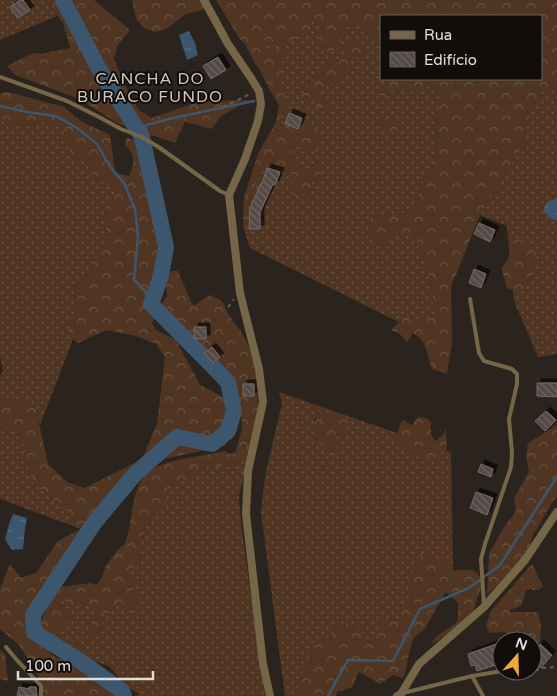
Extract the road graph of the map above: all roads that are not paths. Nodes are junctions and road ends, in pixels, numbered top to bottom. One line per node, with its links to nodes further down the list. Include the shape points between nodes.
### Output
1 (204, 0): 3 (street, via 228,44 252,78 261,104 245,159)
2 (0, 77): 3 (lane, via 67,101 142,137)
3 (229, 196): 12 (street, via 240,293 259,369 263,402 248,471 246,514 263,664)
4 (470, 300): 6 (lane, via 479,353 484,361 517,374 509,418 511,468 481,560)
5 (557, 512): 6 (street, via 525,560)
6 (484, 607): 10 (street, via 419,664)
7 (6, 647): 11 (lane, via 41,686)
8 (492, 673): 9 (lane)
9 (472, 676): 10 (lane); 13 (lane)
10 (399, 695)
11 (41, 696)
12 (270, 696)
13 (483, 696)

